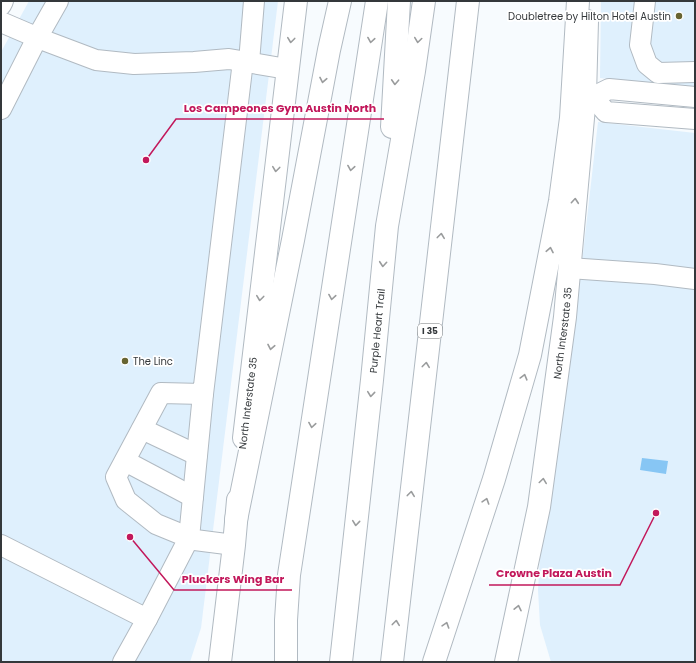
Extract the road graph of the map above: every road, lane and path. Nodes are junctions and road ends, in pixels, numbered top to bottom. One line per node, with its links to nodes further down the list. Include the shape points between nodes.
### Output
1 (3, 1): 13 (street)
2 (58, 1): 15 (street)
3 (254, 1): 16 (street)
4 (296, 1): 17 (main road, North Interstate 35, one-way to 17)
5 (340, 1): 31 (main road, one-way to 31)
6 (377, 1): 39 (main road, one-way to 39, via 289,576)
7 (399, 1): 23 (main road, one-way to 23)
8 (424, 1): 23 (main road, Purple Heart Trail, one-way to 23)
9 (468, 1): 41 (main road, I 35, one-way to 9)
10 (578, 1): 42 (main road, one-way to 10, via 494,479 530,355 560,201 571,118)
11 (587, 1): 19 (main road, North Interstate 35)
12 (645, 1): 18 (street, via 640,45 647,64 658,72)
13 (1, 5)
14 (1, 22): 15 (street)
15 (37, 38): 16 (street, via 96,60 134,64 229,59); 21 (street)
16 (246, 62): 17 (street); 26 (street)
17 (287, 69): 31 (main road, North Interstate 35, one-way to 31)
18 (695, 72)
19 (589, 97): 20 (street, via 609,89); 22 (street, via 606,112); 24 (main road, North Interstate 35, one-way to 19)
20 (695, 98)
21 (1, 109)
22 (695, 119)
23 (387, 226): 40 (main road, Purple Heart Trail, one-way to 40)
24 (569, 268): 25 (street); 36 (main road, North Interstate 35, one-way to 24, via 539,507 565,317)
25 (695, 279)
26 (203, 394): 27 (street, via 161,393); 28 (street)
27 (142, 429): 28 (street); 29 (street)
28 (197, 455): 30 (street)
29 (125, 461): 30 (street); 32 (street, via 116,477 126,500 156,524)
30 (193, 497): 32 (street)
31 (236, 520): 34 (main road, North Interstate 35)
32 (189, 538): 34 (street); 35 (street)
33 (1, 545): 35 (street)
34 (234, 545): 38 (main road, North Interstate 35)
35 (147, 619): 37 (street)
36 (508, 657)
37 (123, 662)
38 (220, 662)
39 (286, 662)
40 (341, 662)
41 (392, 662)
42 (434, 662)

